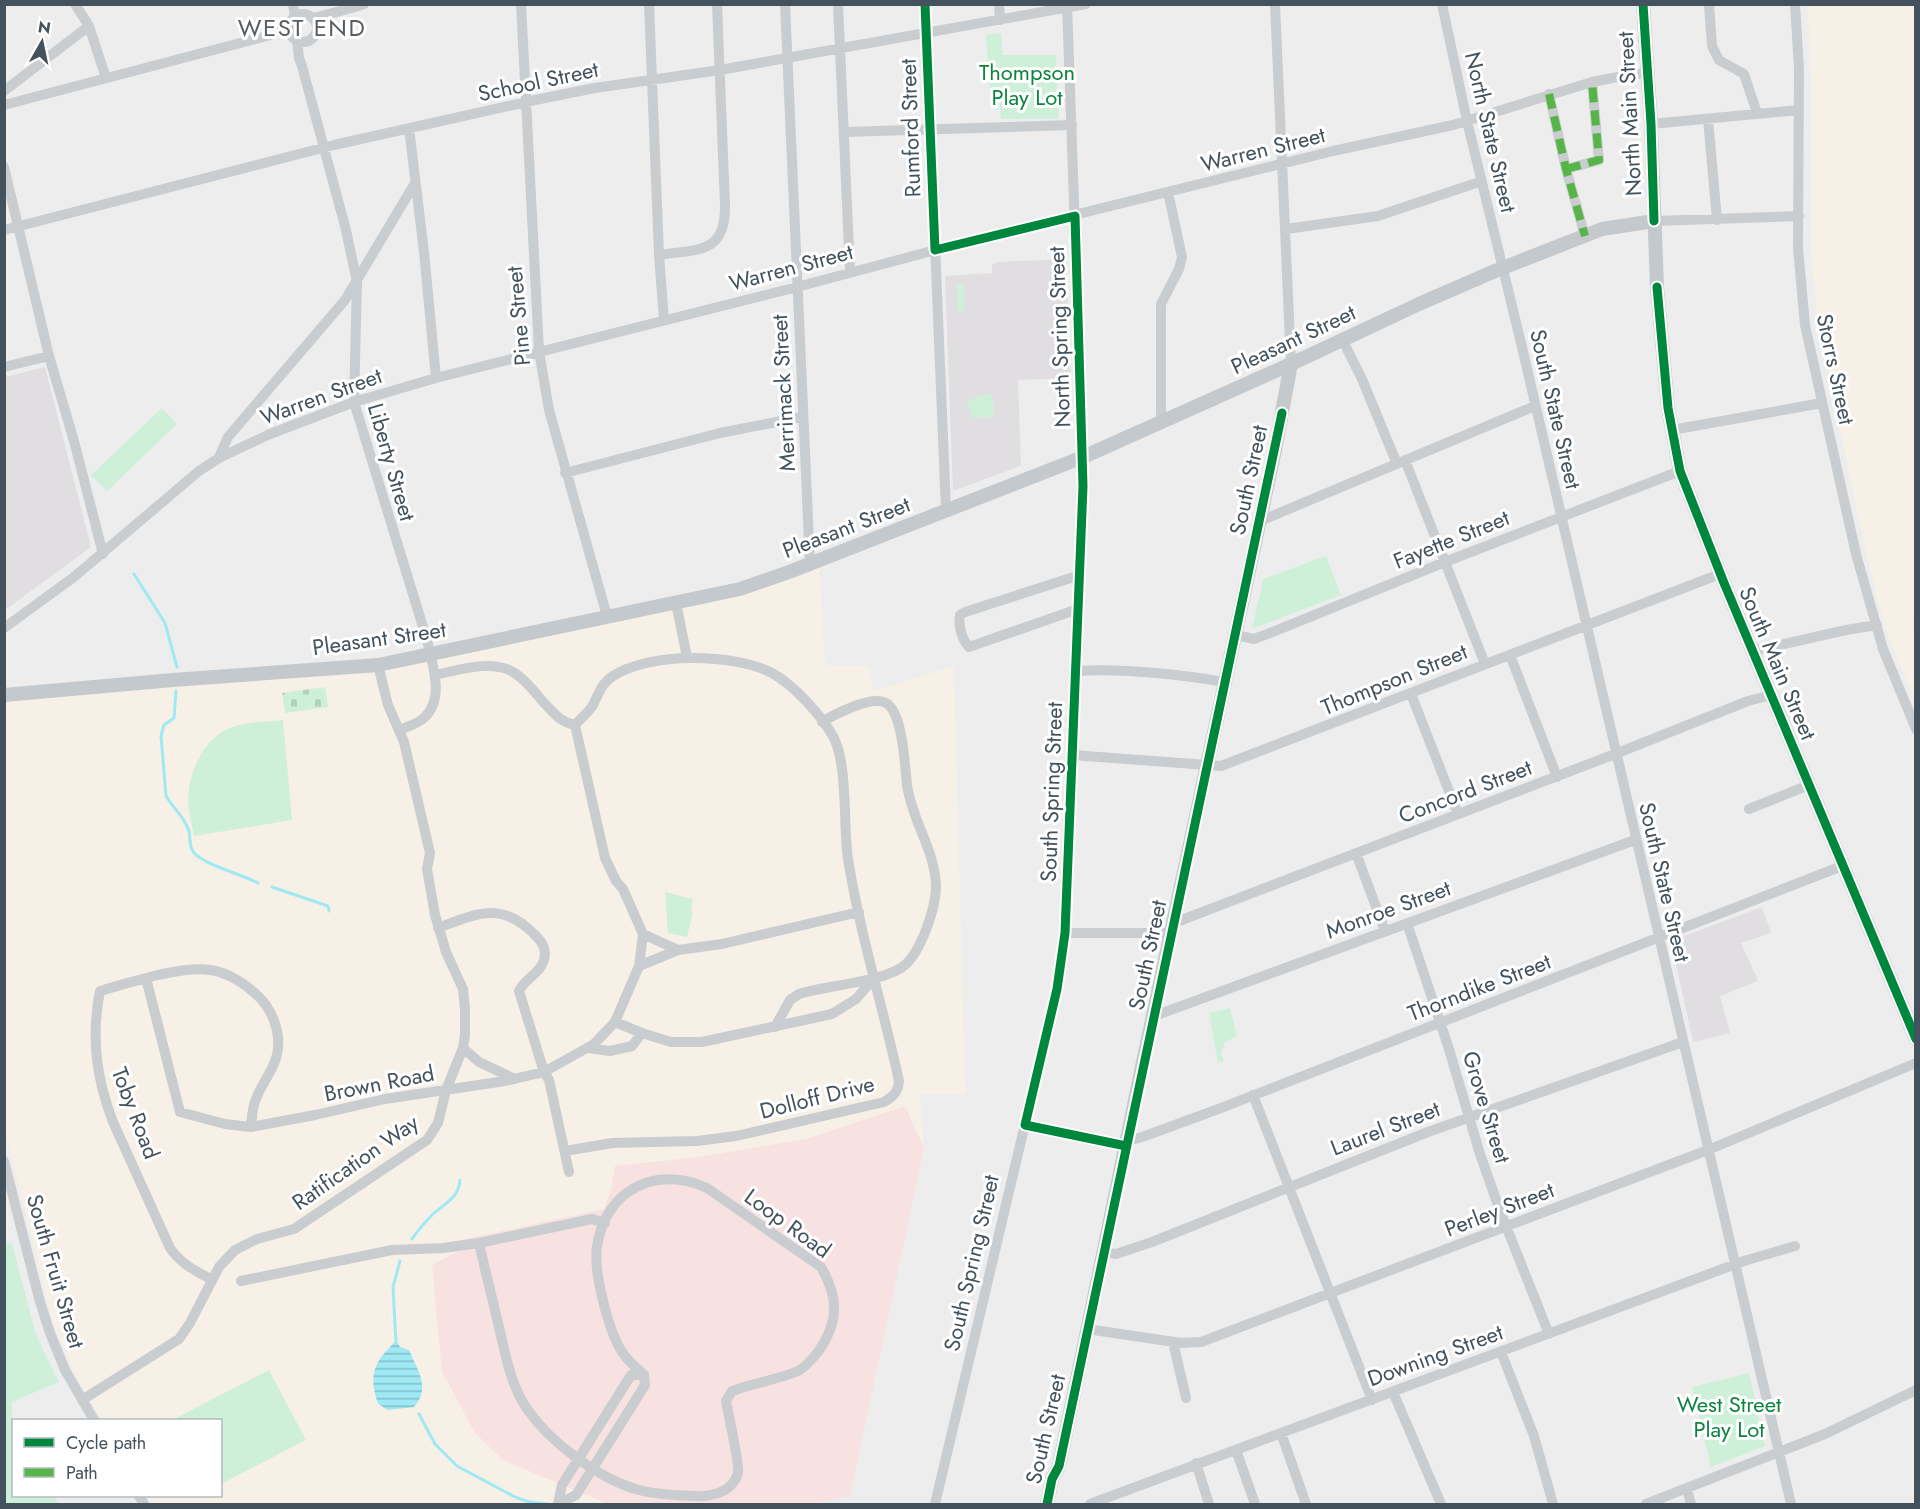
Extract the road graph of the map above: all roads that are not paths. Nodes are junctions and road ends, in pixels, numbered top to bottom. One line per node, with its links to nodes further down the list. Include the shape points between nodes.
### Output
1 (75, 4): 20 (street)
2 (293, 4): 21 (street, Liberty Street)
3 (364, 4): 18 (street, via 336,14)
4 (521, 4): 32 (street, Pine Street)
5 (649, 4): 28 (street)
6 (717, 4): 25 (street)
7 (785, 4): 24 (street, Merrimack Street)
8 (838, 4): 23 (street)
9 (925, 4): 22 (street, Rumford Street)
10 (999, 4): 19 (street)
11 (1086, 4): 17 (street, School Street)
12 (1275, 4): 44 (street)
13 (1442, 4): 37 (street, North State Street)
14 (1642, 4): 26 (main road, North Main Street)
15 (1709, 4): 35 (street, via 1712,46 1719,60 1744,74)
16 (1795, 4): 34 (street, Storrs Street)
17 (1067, 6): 19 (street, School Street); 39 (street, North Spring Street)
18 (310, 17): 21 (street); 21 (street, via 315,37)
19 (1000, 20): 22 (street, School Street)
20 (89, 26): 27 (street); 30 (street)
21 (296, 32): 27 (street); 43 (street, Liberty Street, via 306,58 302,66)
22 (926, 33): 23 (street, School Street); 41 (street, Rumford Street)
23 (839, 48): 24 (street, School Street); 42 (street)
24 (788, 57): 25 (street, School Street); 63 (street, Merrimack Street)
25 (720, 69): 28 (street, School Street); 59 (street, via 724,228 712,244)
26 (1647, 74): 29 (street, Warren Street); 38 (main road, North Main Street)
27 (106, 78): 33 (street)
28 (652, 80): 32 (street, School Street); 59 (street)
29 (1592, 82): 31 (street, Warren Street); 46 (street, via 1599,160)
30 (4, 92)
31 (1549, 94): 37 (street, Warren Street); 46 (street)
32 (525, 102): 40 (street, School Street); 66 (street, Pine Street)
33 (4, 105)
34 (1799, 110): 35 (street); 51 (street, Storrs Street)
35 (1756, 113): 36 (street)
36 (1708, 119): 38 (street); 52 (street)
37 (1467, 121): 44 (street, Warren Street); 47 (street, North State Street)
38 (1651, 124): 53 (main road, North Main Street)
39 (1072, 125): 41 (street); 50 (street, North Spring Street)
40 (409, 128): 43 (street, School Street); 48 (street)
41 (930, 129): 42 (street); 58 (street, Rumford Street)
42 (844, 132): 61 (street)
43 (323, 148): 54 (street, School Street); 62 (street, Liberty Street)
44 (1282, 164): 49 (street, Warren Street); 55 (street)
45 (4, 167): 54 (street)
46 (1566, 169): 57 (street)
47 (1482, 182): 55 (street, via 1377,216); 60 (street, North State Street)
48 (415, 183): 62 (street); 70 (street)
49 (1168, 192): 50 (street, Warren Street); 75 (street, via 1182,257 1161,304)
50 (1075, 216): 58 (street, Warren Street); 77 (street, North Spring Street)
51 (1799, 216): 52 (street); 72 (street, Storrs Street, via 1805,325)
52 (1717, 220): 53 (street)
53 (1654, 221): 57 (main road, Pleasant Street, via 1620,225); 76 (main road, South Main Street)
54 (18, 227): 56 (street, School Street); 67 (street)
55 (1286, 229): 68 (street)
56 (4, 230)
57 (1585, 236): 60 (main road, Pleasant Street)
58 (935, 250): 61 (street, Warren Street); 82 (street, Rumford Street)
59 (659, 255): 64 (street)
60 (1503, 268): 65 (main road, Pleasant Street); 73 (street, South State Street)
61 (850, 272): 63 (street, Warren Street)
62 (357, 282): 71 (street, Liberty Street); 78 (street, via 308,346 228,437)
63 (797, 287): 64 (street, Warren Street); 74 (street, Merrimack Street)
64 (664, 320): 66 (street, Warren Street)
65 (1343, 341): 68 (main road, Pleasant Street); 79 (street)
66 (539, 351): 70 (street, Warren Street); 81 (street, Pine Street)
67 (49, 356): 69 (street); 85 (street)
68 (1291, 364): 75 (main road, Pleasant Street); 84 (main road, South Street)
69 (4, 367)
70 (436, 378): 71 (street, Warren Street)
71 (354, 402): 78 (street, Warren Street); 98 (street, Liberty Street)
72 (1822, 403): 76 (street); 93 (street, Storrs Street, via 1856,554)
73 (1535, 406): 79 (street); 83 (street, South State Street)
74 (802, 417): 81 (street, via 720,433); 87 (street, Merrimack Street)
75 (1161, 421): 77 (main road, Pleasant Street)
76 (1672, 430): 80 (main road, South Main Street)
77 (1083, 457): 82 (main road, Pleasant Street); 89 (street, South Spring Street)
78 (219, 458): 85 (street, Warren Street)
79 (1401, 462): 84 (street); 86 (street)
80 (1680, 471): 83 (street, Fayette Street); 88 (main road, South Main Street)
81 (566, 473): 92 (street, Pine Street)
82 (946, 510): 87 (main road, Pleasant Street)
83 (1561, 517): 86 (street, Fayette Street); 94 (street, South State Street)
84 (1260, 521): 96 (main road, South Street)
85 (103, 554): 95 (street, Warren Street)
86 (1445, 562): 96 (street, Fayette Street, via 1254,639); 101 (street)
87 (810, 564): 90 (main road, Pleasant Street, via 740,589)
88 (1720, 574): 94 (street, Thompson Street); 97 (main road, South Main Street)
89 (1080, 575): 91 (street, South Spring Street); 91 (street, via 960,615 961,632 969,647)
90 (676, 603): 92 (main road, Pleasant Street); 100 (street)
91 (1078, 609): 103 (street, South Spring Street)
92 (607, 616): 98 (main road, Pleasant Street)
93 (1877, 625): 97 (street); 111 (street, Storrs Street)
94 (1586, 626): 99 (street, Thompson Street); 113 (street, South State Street)
95 (4, 628)
96 (1236, 635): 105 (main road, South Street)
97 (1753, 651): 108 (main road, South Main Street)
98 (430, 655): 102 (main road, Pleasant Street); 104 (street, Liberty Street)
99 (1510, 655): 101 (street, Thompson Street); 116 (street)
100 (687, 657): 109 (street, Dolloff Drive, via 770,672 798,692); 110 (street, Dolloff Drive, via 649,661 613,676)
101 (1485, 664): 106 (street, Thompson Street)
102 (378, 665): 107 (main road, Pleasant Street); 112 (street, Ratification Way, via 388,705)
103 (1076, 671): 105 (street, via 1170,673); 114 (street, South Spring Street)
104 (435, 675): 110 (street, via 495,666 507,669 517,674 562,721); 112 (street, via 434,698 426,716)
105 (1225, 682): 115 (main road, South Street)
106 (1411, 694): 115 (street, Thompson Street, via 1233,763); 119 (street)
107 (4, 695)
108 (1771, 695): 113 (street, Concord Street); 117 (main road, South Main Street)
109 (822, 722): 123 (street, Dolloff Drive, via 838,748 847,846); 134 (street, via 875,701 886,702 893,709 912,809 934,866 932,918 913,955 900,970)
110 (575, 725): 129 (street, via 605,858)
111 (1916, 729)
112 (400, 730): 125 (street, Ratification Way, via 430,853 428,869)
113 (1615, 754): 116 (street, Concord Street); 120 (street, South State Street)
114 (1072, 755): 115 (street, Thompson Street); 128 (street, South Spring Street)
115 (1208, 766): 126 (main road, South Street)
116 (1557, 777): 119 (street, Concord Street)
117 (1809, 785): 118 (street); 122 (main road, South Main Street)
118 (1749, 809)
119 (1458, 814): 121 (street, Concord Street)
120 (1635, 840): 124 (street, Monroe Street); 130 (street, South State Street)
121 (1356, 854): 126 (street, Concord Street); 127 (street)
122 (1842, 866): 130 (street, Thorndike Street); 140 (main road, South Main Street)
123 (859, 912): 131 (street, via 722,944); 134 (street, Dolloff Drive)
124 (1407, 923): 127 (street, Monroe Street); 137 (street, Grove Street)
125 (438, 928): 142 (street, Ratification Way, via 463,989); 145 (street, via 500,913 510,915 541,941 544,960 523,982 519,992)
126 (1173, 928): 128 (street, Concord Street); 135 (main road, South Street)
127 (1385, 932): 135 (street, Monroe Street)
128 (1065, 933): 150 (street, South Spring Street, via 1057,989)
129 (643, 934): 131 (street); 132 (street, Brown Road)
130 (1659, 938): 137 (street, Thorndike Street); 141 (street, South State Street)
131 (678, 950): 132 (street)
132 (639, 966): 136 (street, Brown Road)
133 (146, 978): 151 (street, Brown Road, via 180,1112); 151 (street, Toby Road, via 197,968 217,971 246,986 267,1006 276,1025 277,1056 256,1098); 164 (street, Toby Road, via 100,991 95,1030 100,1083 113,1122 170,1248 177,1259)
134 (874, 978): 138 (street, via 856,999 832,1014); 138 (street, via 799,994 790,1000); 154 (street, Dolloff Drive, via 899,1081 893,1097 874,1105 736,1136 612,1143)
135 (1154, 1016): 152 (main road, South Street)
136 (615, 1022): 139 (street); 143 (street, Brown Road)
137 (1439, 1023): 148 (street, Thorndike Street); 149 (street, Grove Street)
138 (775, 1027): 139 (street, via 702,1042 671,1042)
139 (642, 1033): 143 (street, via 632,1046 610,1051)
140 (1916, 1040)
141 (1683, 1042): 149 (street, Laurel Street); 153 (street, South State Street)
142 (463, 1048): 146 (street, via 479,1062); 147 (street, Ratification Way)
143 (588, 1048): 145 (street, Brown Road)
144 (1916, 1063): 153 (street, Perley Street)
145 (544, 1072): 146 (street, Brown Road); 154 (street)
146 (515, 1079): 147 (street, Brown Road)
147 (446, 1090): 151 (street, Brown Road); 164 (street, Ratification Way, via 438,1123 427,1140 294,1229 235,1250)
148 (1253, 1095): 152 (street, Thorndike Street); 157 (street)
149 (1470, 1117): 157 (street, Laurel Street); 159 (street, Grove Street)
150 (1025, 1125): 152 (street, Thorndike Street); 187 (street, South Spring Street)
151 (251, 1127)
152 (1127, 1142): 162 (main road, South Street)
153 (1708, 1150): 159 (street, Perley Street); 163 (street, South State Street)
154 (565, 1151): 156 (street)
155 (4, 1161): 175 (street, South Fruit Street, via 50,1333)
156 (570, 1172)
157 (1289, 1187): 162 (street, Laurel Street, via 1133,1249 1116,1254); 166 (street)
158 (605, 1223): 160 (street, via 592,1219); 171 (street, via 597,1246 603,1302 623,1354); 184 (street, Loop Road, via 621,1199 636,1186 671,1178 691,1181 821,1267 834,1294 834,1320 816,1355 800,1370 732,1391 726,1401 738,1472 723,1492 707,1496 638,1490)
159 (1507, 1226): 166 (street, Perley Street); 168 (street, Grove Street)
160 (479, 1244): 165 (street, via 392,1250); 181 (street, Loop Road, via 514,1383 544,1430)
161 (1795, 1246): 163 (street, Downing Street)
162 (1103, 1252): 167 (main road, South Street)
163 (1735, 1265): 168 (street, Downing Street); 180 (street, South State Street)
164 (212, 1280): 175 (street, Ratification Way, via 179,1339)
165 (241, 1281)
166 (1331, 1293): 169 (street, Perley Street, via 1201,1342); 176 (street)
167 (1087, 1329): 169 (street, Perley Street); 183 (main road, South Street)
168 (1548, 1334): 170 (street, Downing Street)
169 (1173, 1342): 174 (street)
170 (1501, 1352): 173 (street, Downing Street); 195 (street, via 1534,1436)
171 (644, 1375): 181 (street, via 631,1376); 184 (street, via 645,1385)
172 (1916, 1390): 180 (street)
173 (1393, 1392): 176 (street, Downing Street); 194 (street)
174 (1186, 1398)
175 (82, 1400): 177 (street, South Fruit Street)
176 (1372, 1400): 178 (street, Downing Street)
177 (93, 1419)
178 (1281, 1432): 179 (street, Downing Street); 193 (street)
179 (1236, 1450): 182 (street, Downing Street); 192 (street)
180 (1778, 1452): 185 (street); 198 (street, South State Street)
181 (579, 1459): 184 (street, Loop Road); 186 (street, via 562,1485)
182 (1196, 1463): 190 (street, Downing Street); 191 (street)
183 (1059, 1466): 188 (main road, South Street); 189 (main road, South Street, via 1061,1480)
184 (592, 1468): 186 (street, via 576,1495)
185 (1687, 1489): 196 (street); 197 (street)
186 (559, 1504)
187 (935, 1504)
188 (1047, 1504)
189 (1056, 1504)
190 (1090, 1504)
191 (1209, 1504)
192 (1256, 1504)
193 (1306, 1504)
194 (1441, 1504)
195 (1552, 1504)
196 (1646, 1504)
197 (1691, 1504)
198 (1791, 1504)

